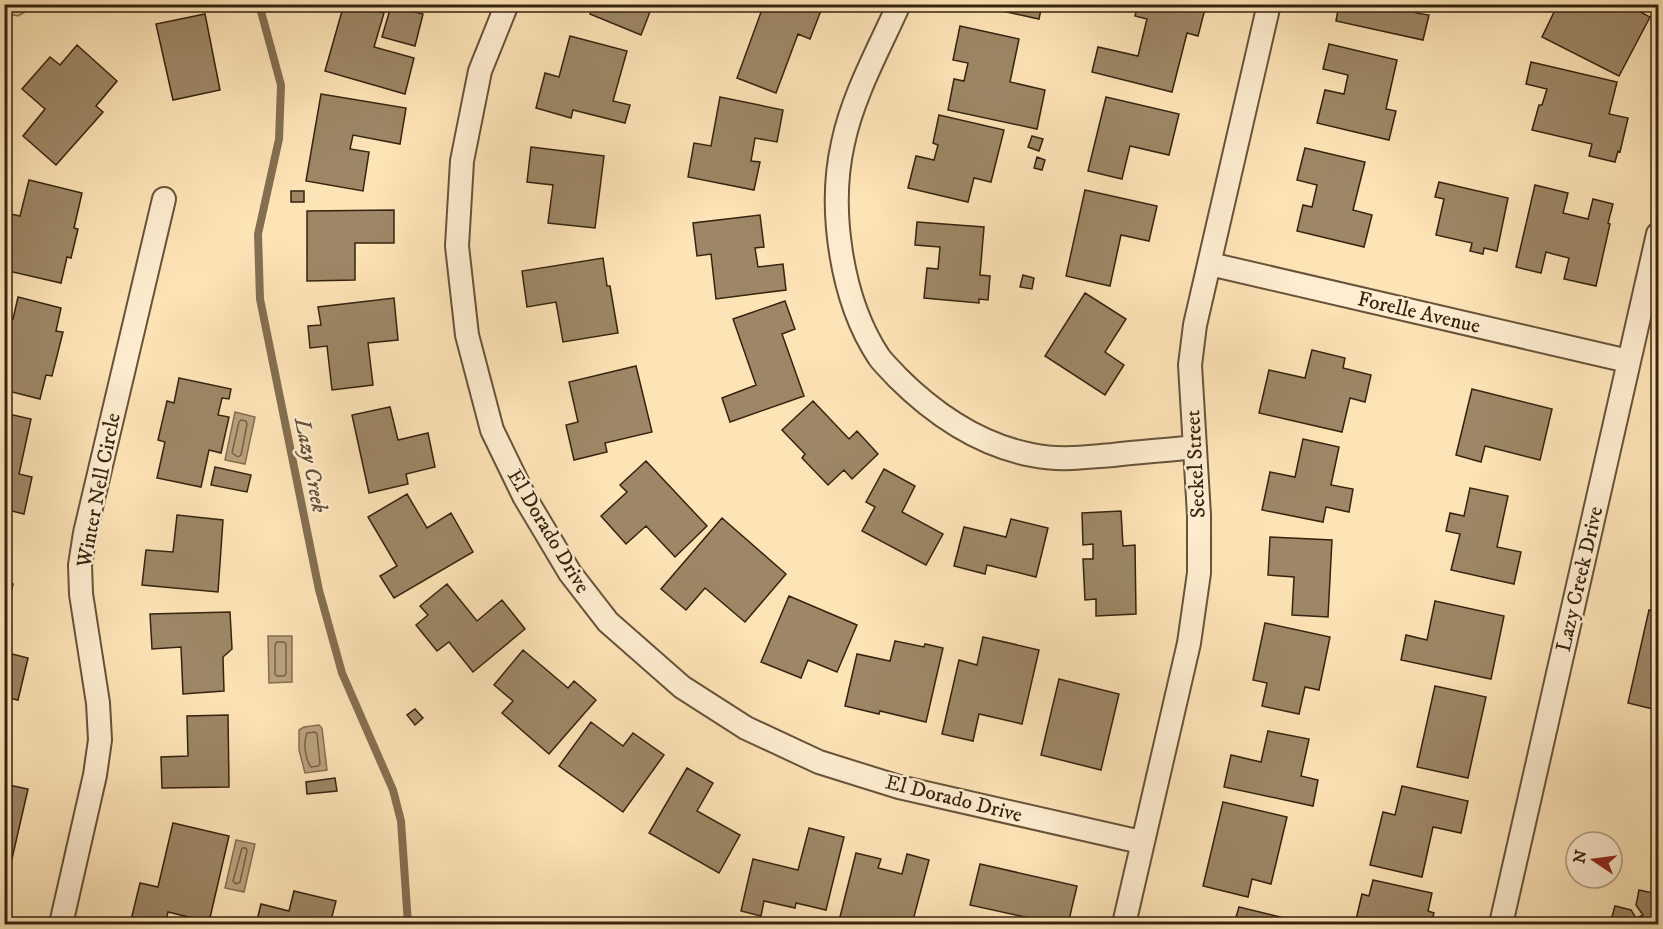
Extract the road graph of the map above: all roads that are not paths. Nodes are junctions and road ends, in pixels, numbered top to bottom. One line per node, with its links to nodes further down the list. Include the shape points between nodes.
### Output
1 (507, 4): 9 (street, El Dorado Drive, via 480,71 462,161 457,246 467,335 492,430 524,496 570,573 608,622 682,687 746,728 819,762 899,787)
2 (899, 4): 8 (street, via 852,109 837,181 846,279 859,320 879,358 916,396 953,424 995,444 1032,455 1066,459)
3 (1269, 4): 6 (street, Seckel Street)
4 (164, 199): 10 (street, Winter Nell Circle, via 80,565 100,740)
5 (1659, 234): 7 (street, Lazy Creek Drive)
6 (1210, 264): 7 (street, Forelle Avenue); 8 (street, Seckel Street, via 1190,365)
7 (1628, 361): 12 (street, Lazy Creek Drive)
8 (1195, 447): 9 (street, Seckel Street, via 1199,573 1190,643)
9 (1142, 842): 11 (street, Seckel Street)
10 (61, 924)
11 (1124, 924)
12 (1501, 924)

